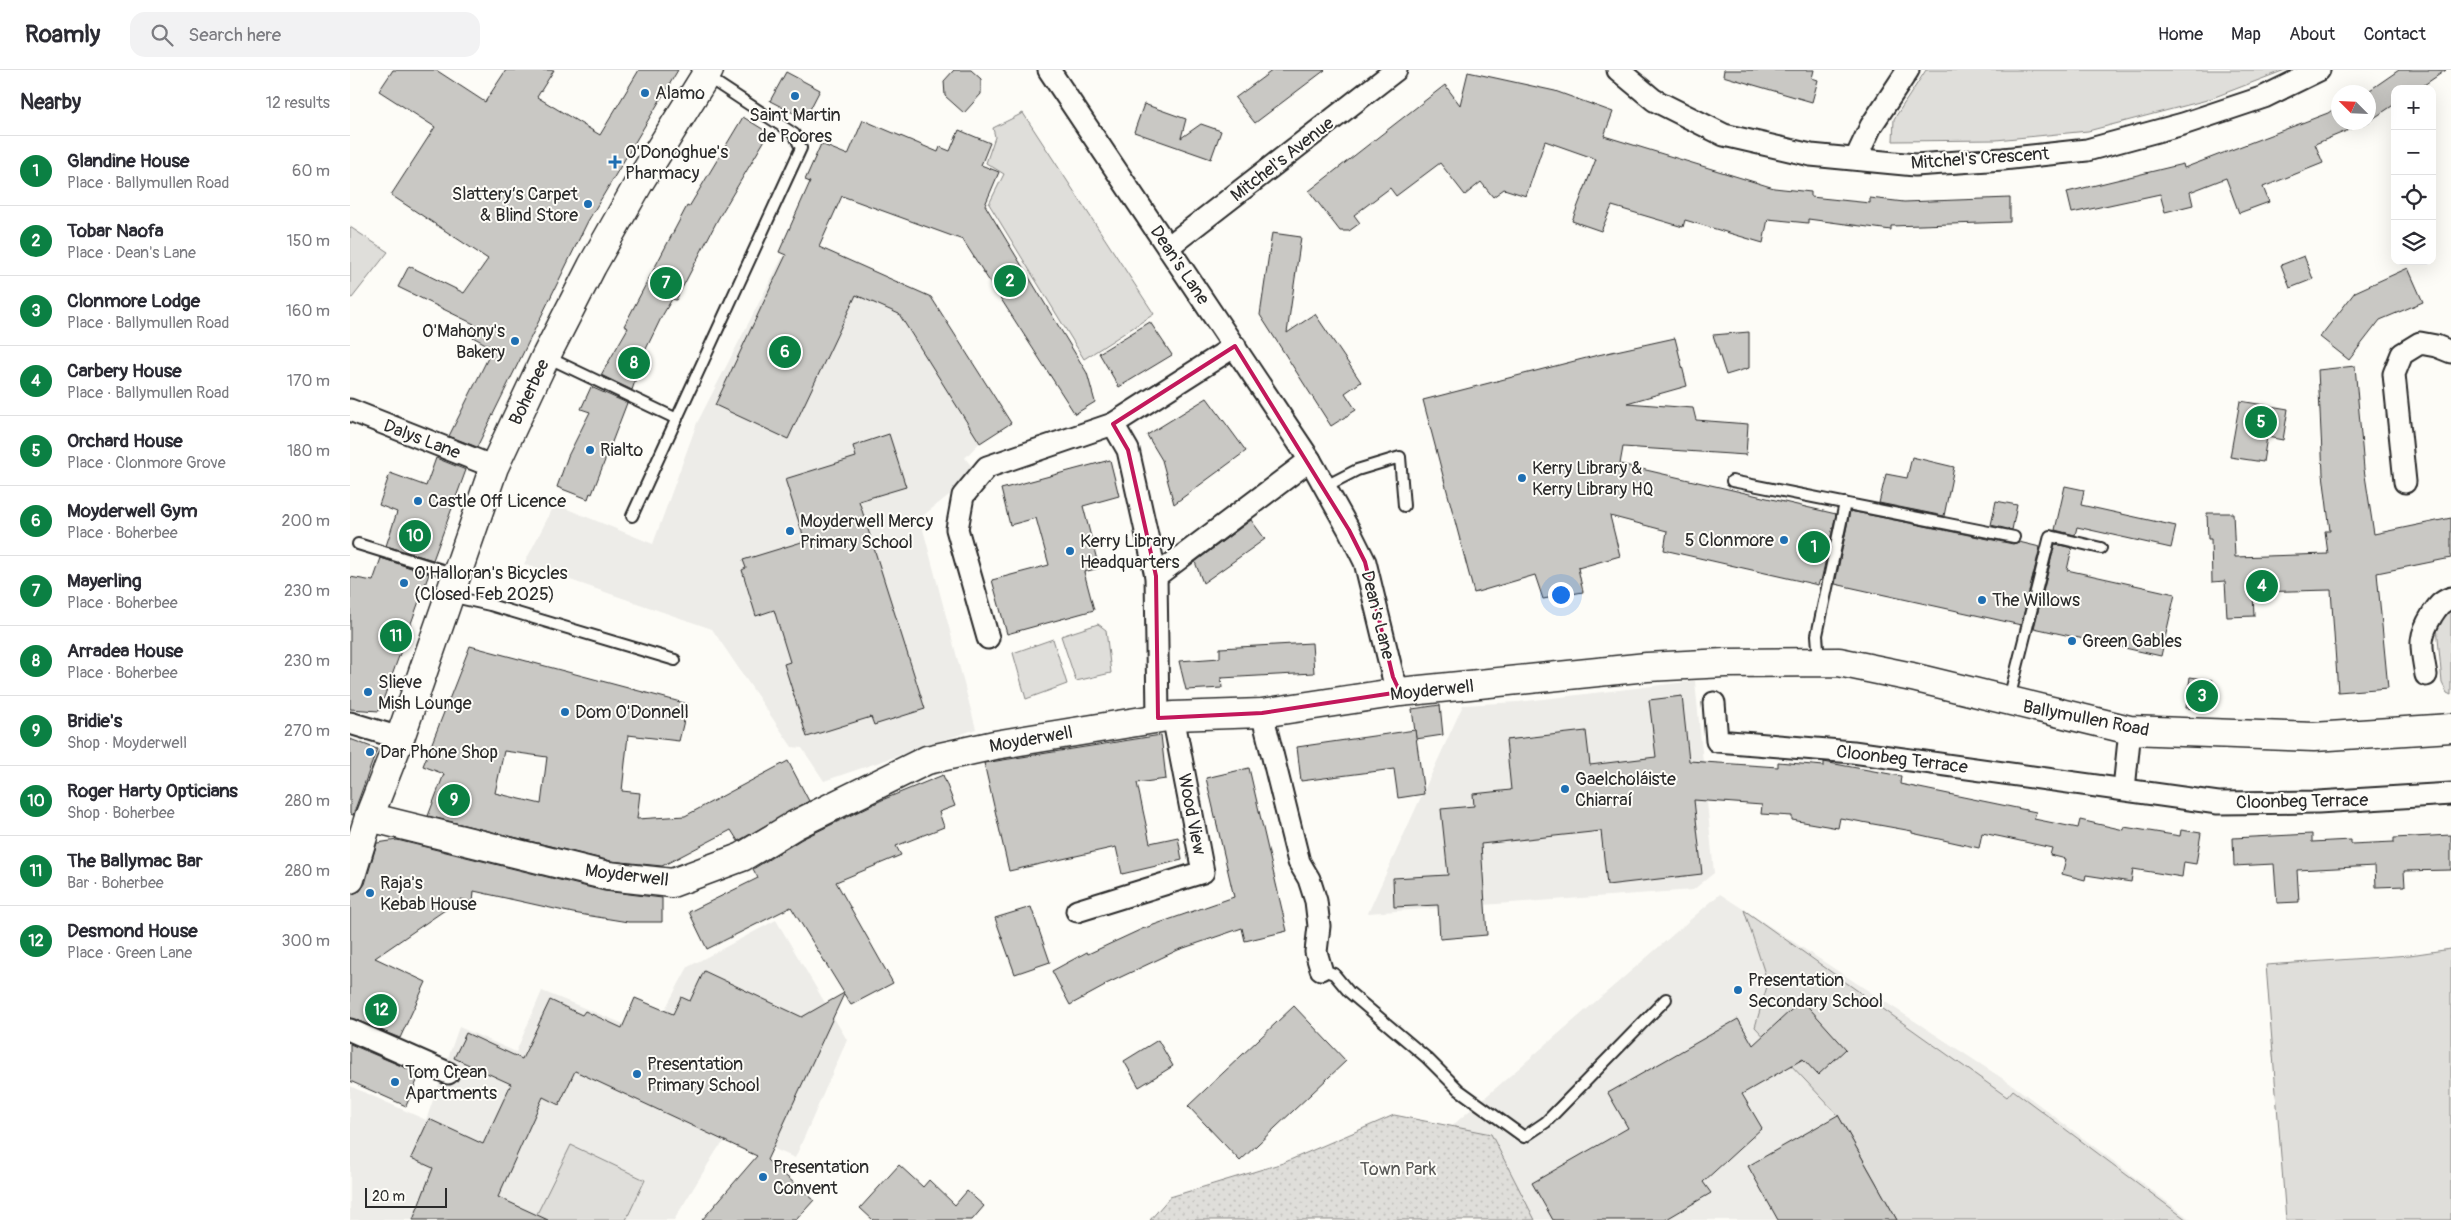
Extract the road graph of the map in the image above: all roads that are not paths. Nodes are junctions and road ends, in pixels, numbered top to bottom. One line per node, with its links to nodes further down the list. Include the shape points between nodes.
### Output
1 (1049, 70): 8 (street, Dean's Lane)
2 (1396, 70): 8 (street, Mitchel's Avenue)
3 (1618, 70): 7 (street, Mitchel's Crescent, via 1654,100 1724,135 1812,155)
4 (1908, 70): 7 (street, via 1871,126)
5 (2319, 70): 7 (street, Mitchel's Crescent, via 2264,97 2183,124 2087,150 1915,165)
6 (708, 73): 11 (main road, Boherbee, via 640,181); 13 (lane, via 794,134 801,148)
7 (1856, 158)
8 (1168, 247): 9 (street, Dean's Lane)
9 (1235, 346): 14 (street); 15 (street, Dean's Lane)
10 (2451, 352): 18 (street, via 2420,343 2402,354 2394,374)
11 (546, 356): 13 (lane); 16 (main road, Boherbee)
12 (350, 410): 16 (street, Dalys Lane)
13 (677, 419): 22 (lane)
14 (1113, 424): 26 (street, via 1128,450); 29 (street, via 987,467 963,496 958,528)
15 (1310, 460): 19 (street, Dean's Lane); 26 (street)
16 (494, 467): 27 (main road, Boherbee)
17 (1732, 481): 20 (lane)
18 (2405, 482)
19 (1324, 487): 21 (lane, via 1357,470 1400,457); 34 (street, Dean's Lane, via 1365,562 1393,677)
20 (1846, 503): 23 (lane); 32 (lane, via 1817,635)
21 (1404, 506)
22 (632, 516)
23 (2014, 537)
24 (358, 544): 27 (lane)
25 (2101, 548): 35 (lane, via 2050,536)
26 (1156, 576): 38 (street)
27 (453, 586): 30 (lane, via 490,605); 42 (main road, Boherbee)
28 (2451, 598): 33 (street, via 2440,602 2422,631)
29 (988, 638)
30 (674, 660)
31 (1725, 663): 32 (main road, Ballymullen Road); 34 (main road, Moyderwell, via 1647,667)
32 (1819, 663): 35 (main road, Ballymullen Road, via 1839,662 1912,677)
33 (2426, 675)
34 (1400, 692): 37 (main road, Moyderwell)
35 (2008, 702): 41 (main road, Ballymullen Road)
36 (1714, 703): 43 (street, Cloonbeg Terrace, via 1717,741 1853,752)
37 (1262, 713): 38 (main road, Moyderwell); 48 (street, via 1299,862 1316,901 1319,926 1316,952)
38 (1165, 717): 45 (main road, Moyderwell, via 995,745 927,760 795,825 742,857 672,883 608,876); 47 (street, Wood View, via 1203,872)
39 (350, 723): 42 (street)
40 (2451, 728): 41 (main road, Ballymullen Road, via 2314,737)
41 (2130, 730): 43 (street)
42 (400, 738): 45 (main road, Boherbee)
43 (2124, 789): 44 (street, Cloonbeg Terrace, via 2218,803 2318,802)
44 (2451, 794)
45 (369, 817): 46 (main road, Boherbee)
46 (350, 879)
47 (1077, 911)
48 (1321, 969): 49 (lane, via 1334,974 1349,992 1428,1058 1458,1090 1524,1137 1546,1122)
49 (1666, 999)
50 (350, 1030): 51 (street)
51 (448, 1073)

